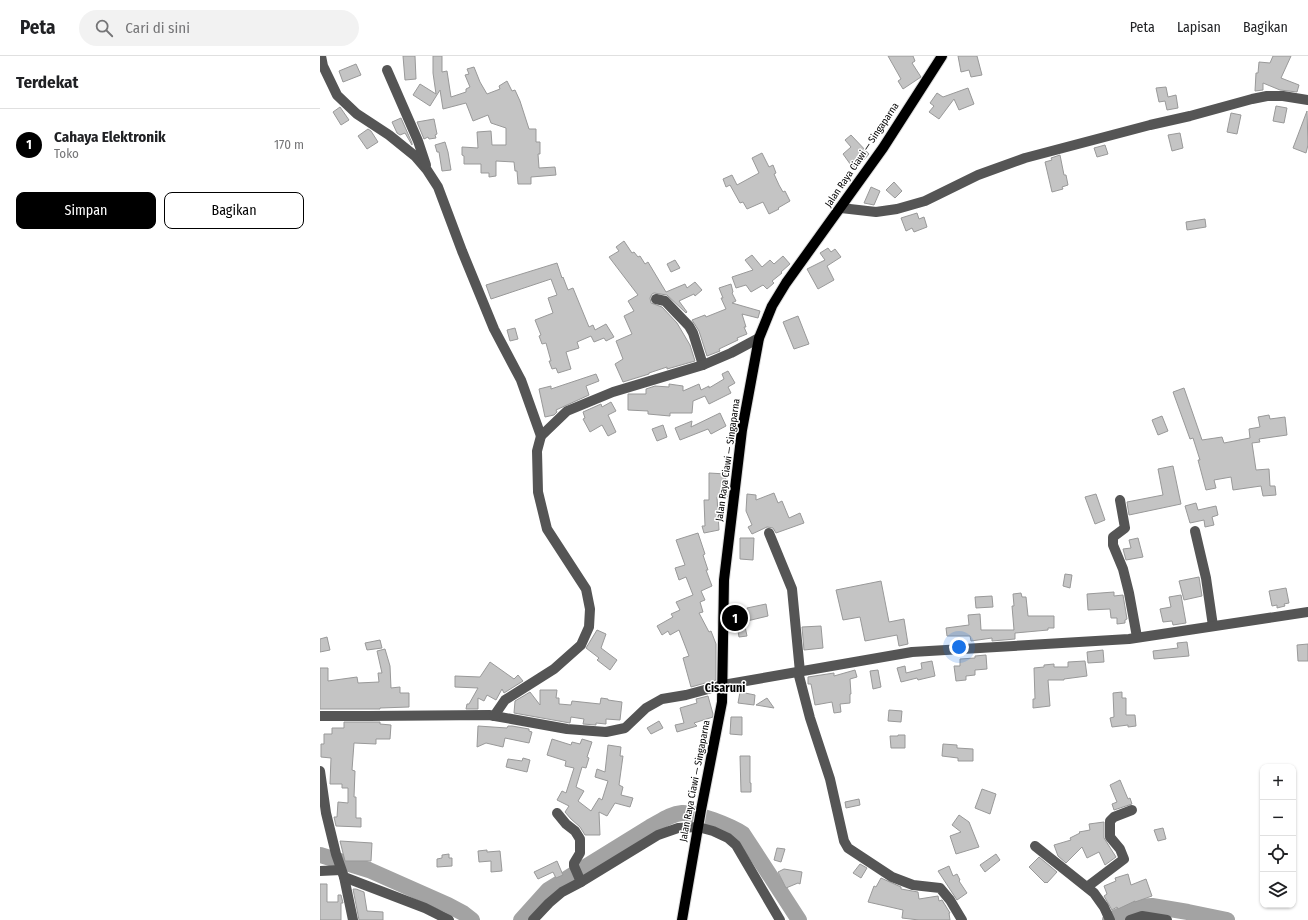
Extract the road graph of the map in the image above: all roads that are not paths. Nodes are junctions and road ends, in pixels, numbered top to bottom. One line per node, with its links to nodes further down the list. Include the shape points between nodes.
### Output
1 (320, 56): 5 (street, via 337,95 357,114 405,147)
2 (942, 56): 6 (main road, Jalan Raya Ciawi — Singaparna, via 884,148)
3 (387, 70): 5 (street, via 418,141)
4 (1308, 100): 6 (street, via 1283,96 1252,99 1025,158 978,175 925,201 897,209 876,212)
5 (427, 170): 10 (street, via 438,187 494,329 521,380)
6 (841, 208): 8 (main road, Jalan Raya Ciawi — Singaparna, via 786,283 772,306)
7 (656, 299): 9 (street, via 665,301 689,326)
8 (759, 338): 9 (street); 18 (main road, Jalan Raya Ciawi — Singaparna, via 742,430 724,580)
9 (703, 365): 10 (street, via 613,392 567,411)
10 (541, 436): 20 (street, via 537,451 538,492 547,529 586,589 590,608 589,627 581,645 554,669 505,700)
11 (1120, 500): 16 (street, via 1125,528 1113,537 1113,544 1123,569)
12 (769, 532): 17 (street, via 792,589)
13 (1195, 532): 15 (street, via 1206,578)
14 (1308, 612): 15 (street)
15 (1213, 626): 16 (street)
16 (1136, 637): 17 (street, via 1094,642 912,652)
17 (799, 672): 18 (street); 37 (street, via 848,848 892,877 913,885 940,888)
18 (723, 685): 20 (street, via 662,699 646,708 625,728 606,732 567,729); 25 (main road, Jalan Raya Ciawi — Singaparna)
19 (320, 716): 20 (street)
20 (494, 716)
21 (320, 771): 22 (street)
22 (321, 786): 28 (street)
23 (1132, 810): 30 (street, via 1110,821 1110,837 1124,859)
24 (557, 813): 29 (street, via 580,839 580,853 574,862)
25 (699, 825): 29 (street, via 678,828 658,835); 35 (main road, Jalan Raya Ciawi — Singaparna); 36 (street, via 728,838 736,845)
26 (1035, 846): 30 (street)
27 (320, 871): 28 (street)
28 (341, 871): 32 (street); 33 (street, via 400,900)
29 (578, 874): 34 (street)
30 (1087, 887): 31 (street, via 1094,893)
31 (1108, 916)
32 (353, 920)
33 (449, 920)
34 (533, 920)
35 (682, 920)
36 (780, 920)
37 (962, 920)
38 (1132, 920): 39 (street, via 1142,916)
39 (1167, 920)

